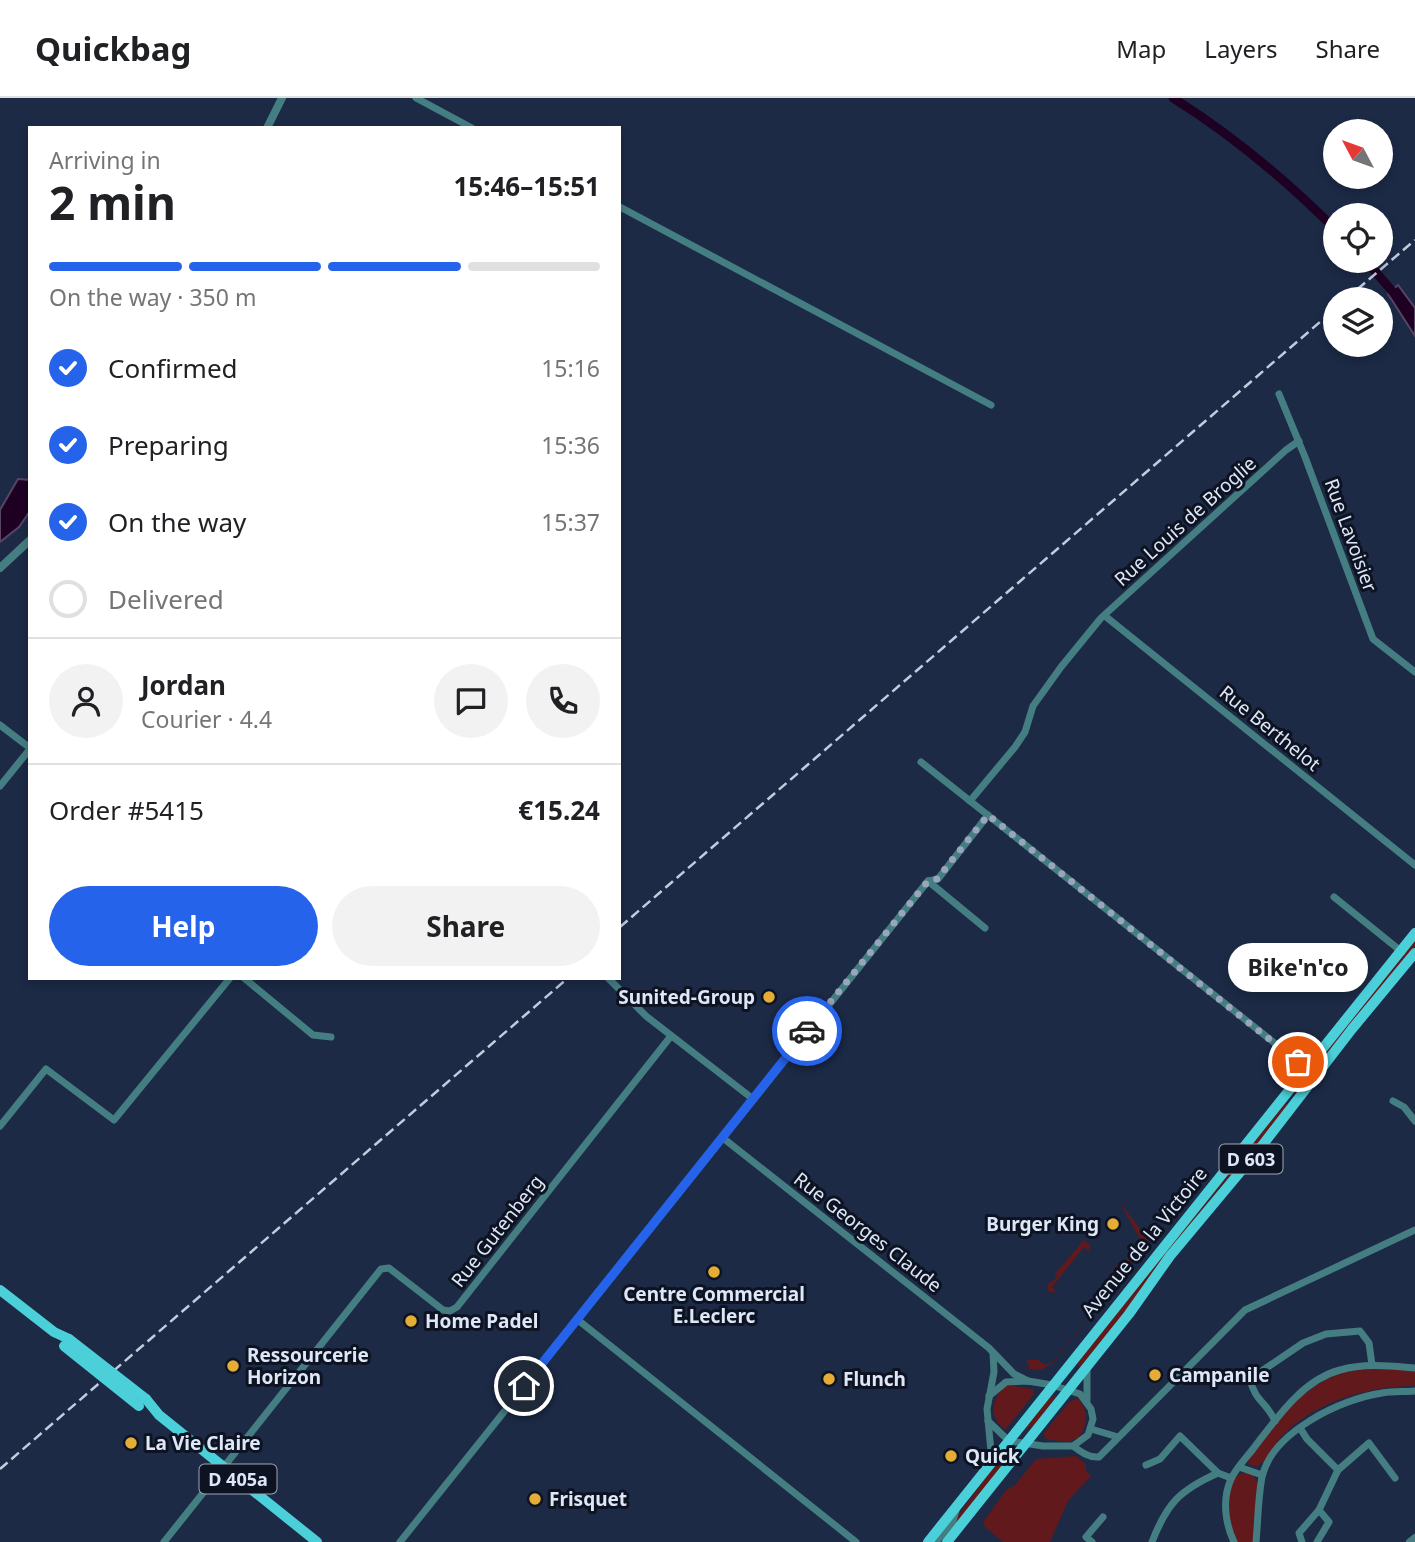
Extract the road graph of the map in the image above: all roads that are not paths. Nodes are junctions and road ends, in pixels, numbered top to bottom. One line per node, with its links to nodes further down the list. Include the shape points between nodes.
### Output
1 (282, 98): 3 (street)
2 (416, 98): 4 (street)
3 (268, 126)
4 (468, 126)
5 (621, 208): 7 (street)
6 (1279, 394): 8 (street, Rue Lavoisier)
7 (991, 405)
8 (1299, 441): 9 (street, Rue Louis de Broglie); 10 (street, Rue Lavoisier)
9 (1286, 450): 10 (street); 13 (street, Rue Louis de Broglie)
10 (1305, 457): 14 (street, Rue Lavoisier, via 1373,639)
11 (28, 542): 12 (street)
12 (0, 568)
13 (1105, 616): 20 (street, Rue Louis de Broglie, via 1060,667 1033,706 1015,747); 22 (street, Rue Berthelot)
14 (1415, 672)
15 (0, 725): 16 (street)
16 (28, 747)
17 (28, 751): 19 (street)
18 (921, 762): 20 (street)
19 (0, 786)
20 (970, 801): 21 (street)
21 (988, 815): 23 (street, via 937,879); 34 (street)
22 (1415, 865)
23 (928, 881): 25 (street); 35 (street)
24 (1334, 897): 27 (street)
25 (985, 928)
26 (1415, 933): 27 (main road, Avenue de la Victoire / D 603)
27 (1402, 951): 34 (main road, Avenue de la Victoire / D 603)
28 (1415, 953): 45 (main road, Avenue de la Victoire / D 603, via 1187,1234)
29 (228, 980): 38 (street, via 114,1120 46,1069)
30 (246, 980): 33 (street, via 313,1035)
31 (610, 980): 32 (street)
32 (671, 1036): 35 (street); 64 (street, Rue Gutenberg, via 457,1307 443,1310 389,1268 381,1269)
33 (331, 1037)
34 (1306, 1068): 48 (main road, Avenue de la Victoire / D 603)
35 (754, 1099): 39 (street)
36 (1393, 1101): 37 (street)
37 (1415, 1121)
38 (0, 1126)
39 (723, 1138): 42 (street); 43 (street, Rue Georges Claude)
40 (1415, 1230): 57 (street, via 1245,1310)
41 (0, 1290): 64 (main road, D 405a, bridge)
42 (578, 1320): 74 (street); 77 (street)
43 (993, 1352): 47 (street, Rue Georges Claude, via 1014,1374); 51 (street)
44 (1372, 1365): 46 (street); 54 (street, via 1320,1378); 54 (street, via 1369,1343 1360,1331 1326,1334 1286,1353 1250,1379 1253,1395)
45 (1087, 1366): 49 (main road, Avenue de la Victoire / D 603); 52 (street)
46 (1415, 1368)
47 (1028, 1381): 48 (street); 51 (street, via 1006,1382)
48 (1052, 1385): 49 (street); 58 (main road, Avenue de la Victoire / D 603)
49 (1069, 1389): 52 (street); 59 (main road, Avenue de la Victoire / D 603)
50 (1415, 1391): 55 (street, via 1360,1399)
51 (989, 1396): 53 (street)
52 (1087, 1400): 56 (street)
53 (988, 1421): 58 (street); 61 (street)
54 (1275, 1421): 63 (street)
55 (1300, 1428): 65 (street); 67 (street, via 1280,1445)
56 (1091, 1429): 57 (street); 60 (street)
57 (1118, 1437): 60 (street, via 1099,1457)
58 (1009, 1440): 59 (street); 61 (main road, Avenue de la Victoire / D 603)
59 (1026, 1443): 60 (street); 80 (main road, Avenue de la Victoire / D 603)
60 (1073, 1446)
61 (992, 1462): 70 (main road, Avenue de la Victoire / D 603)
62 (1146, 1465): 66 (street, via 1160,1458 1180,1436)
63 (1239, 1466): 67 (street); 68 (street)
64 (223, 1467): 75 (street); 76 (main road, D 405a)
65 (1338, 1470): 69 (street, via 1369,1443); 71 (street)
66 (1218, 1473): 68 (street); 82 (street, via 1182,1492 1161,1519)
67 (1262, 1475): 84 (street)
68 (1231, 1478): 83 (street, via 1226,1512)
69 (1395, 1478)
70 (959, 1504): 78 (main road, Avenue de la Victoire / D 603); 79 (street, via 953,1521)
71 (1319, 1510): 85 (street, via 1298,1533); 86 (street, via 1329,1522)
72 (1103, 1517): 81 (street, via 1086,1537)
73 (1415, 1538): 87 (street)
74 (401, 1541)
75 (164, 1542)
76 (317, 1542)
77 (856, 1542)
78 (928, 1542)
79 (936, 1542)
80 (947, 1542)
81 (1092, 1542)
82 (1152, 1542)
83 (1234, 1542)
84 (1256, 1542)
85 (1302, 1542)
86 (1317, 1542)
87 (1410, 1542)

